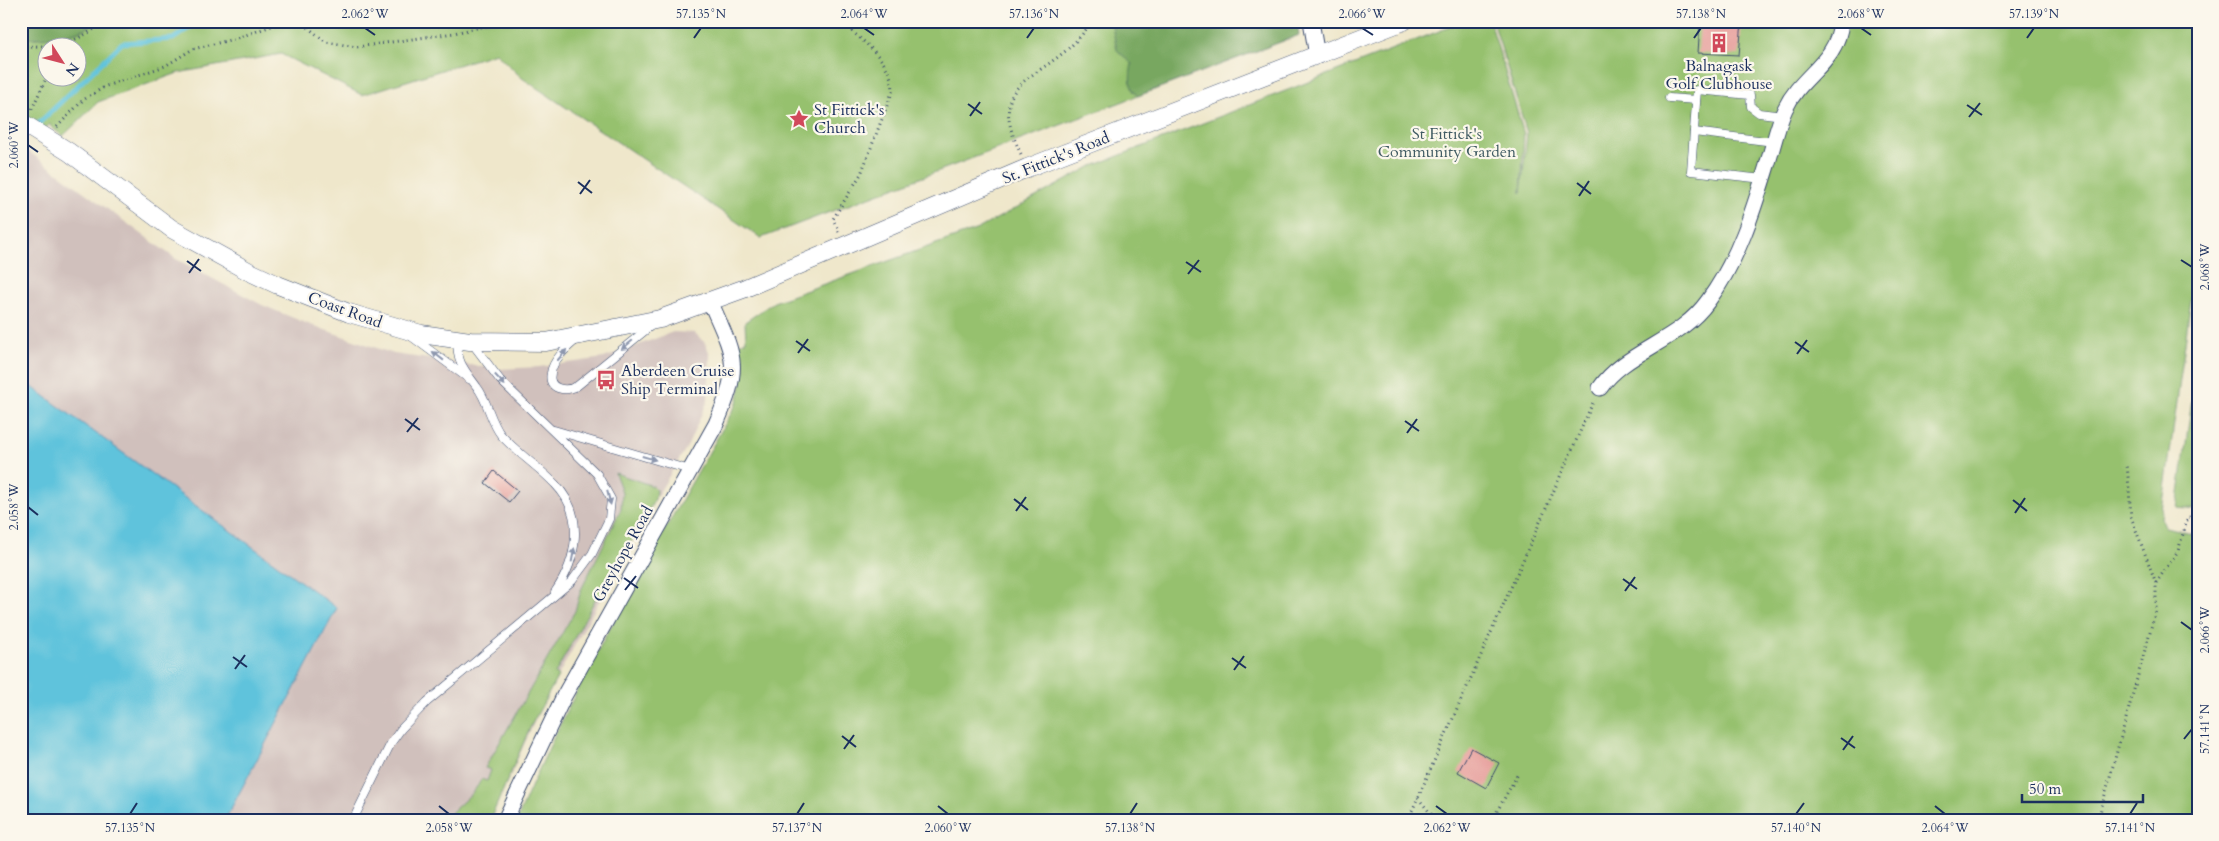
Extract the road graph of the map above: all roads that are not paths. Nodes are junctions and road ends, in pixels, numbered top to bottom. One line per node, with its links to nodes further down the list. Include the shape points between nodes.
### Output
1 (1311, 21): 4 (street)
2 (1404, 21): 4 (street, St. Fittick's Road)
3 (1841, 21): 7 (street, via 1837,42 1829,57 1800,85)
4 (1318, 56): 12 (street, St. Fittick's Road, via 1027,168)
5 (1669, 98): 6 (lane)
6 (1696, 100): 7 (lane, via 1697,90 1750,95 1751,107 1759,113); 9 (lane)
7 (1783, 116): 10 (street)
8 (26, 117): 14 (street, Coast Road, via 172,229 204,248 278,285)
9 (1694, 132): 10 (lane); 11 (lane, via 1691,171)
10 (1774, 142): 11 (street)
11 (1763, 179): 18 (street, via 1734,258 1708,302 1688,324 1618,368)
12 (710, 301): 13 (street, Coast Road); 20 (street, Greyhope Road, via 732,353 732,386)
13 (660, 319): 15 (street, Coast Road); 15 (lane, one-way to 15, via 577,386 559,389 551,378 553,368 563,352)
14 (402, 330): 16 (street, Coast Road); 17 (lane, one-way to 14)
15 (580, 336): 16 (street, Coast Road, via 536,343)
16 (464, 340): 17 (lane, via 458,358); 19 (lane, one-way to 19)
17 (473, 382): 21 (lane, one-way to 17, via 572,561 575,536 571,508 555,484 500,433)
18 (1600, 388)
19 (552, 430): 20 (lane, one-way to 20); 21 (lane, one-way to 21, via 597,474 607,489 611,505 603,534 586,565)
20 (690, 470): 23 (street, Greyhope Road, via 564,696)
21 (551, 598): 22 (lane, via 412,715 391,743)
22 (352, 820)
23 (505, 820)

